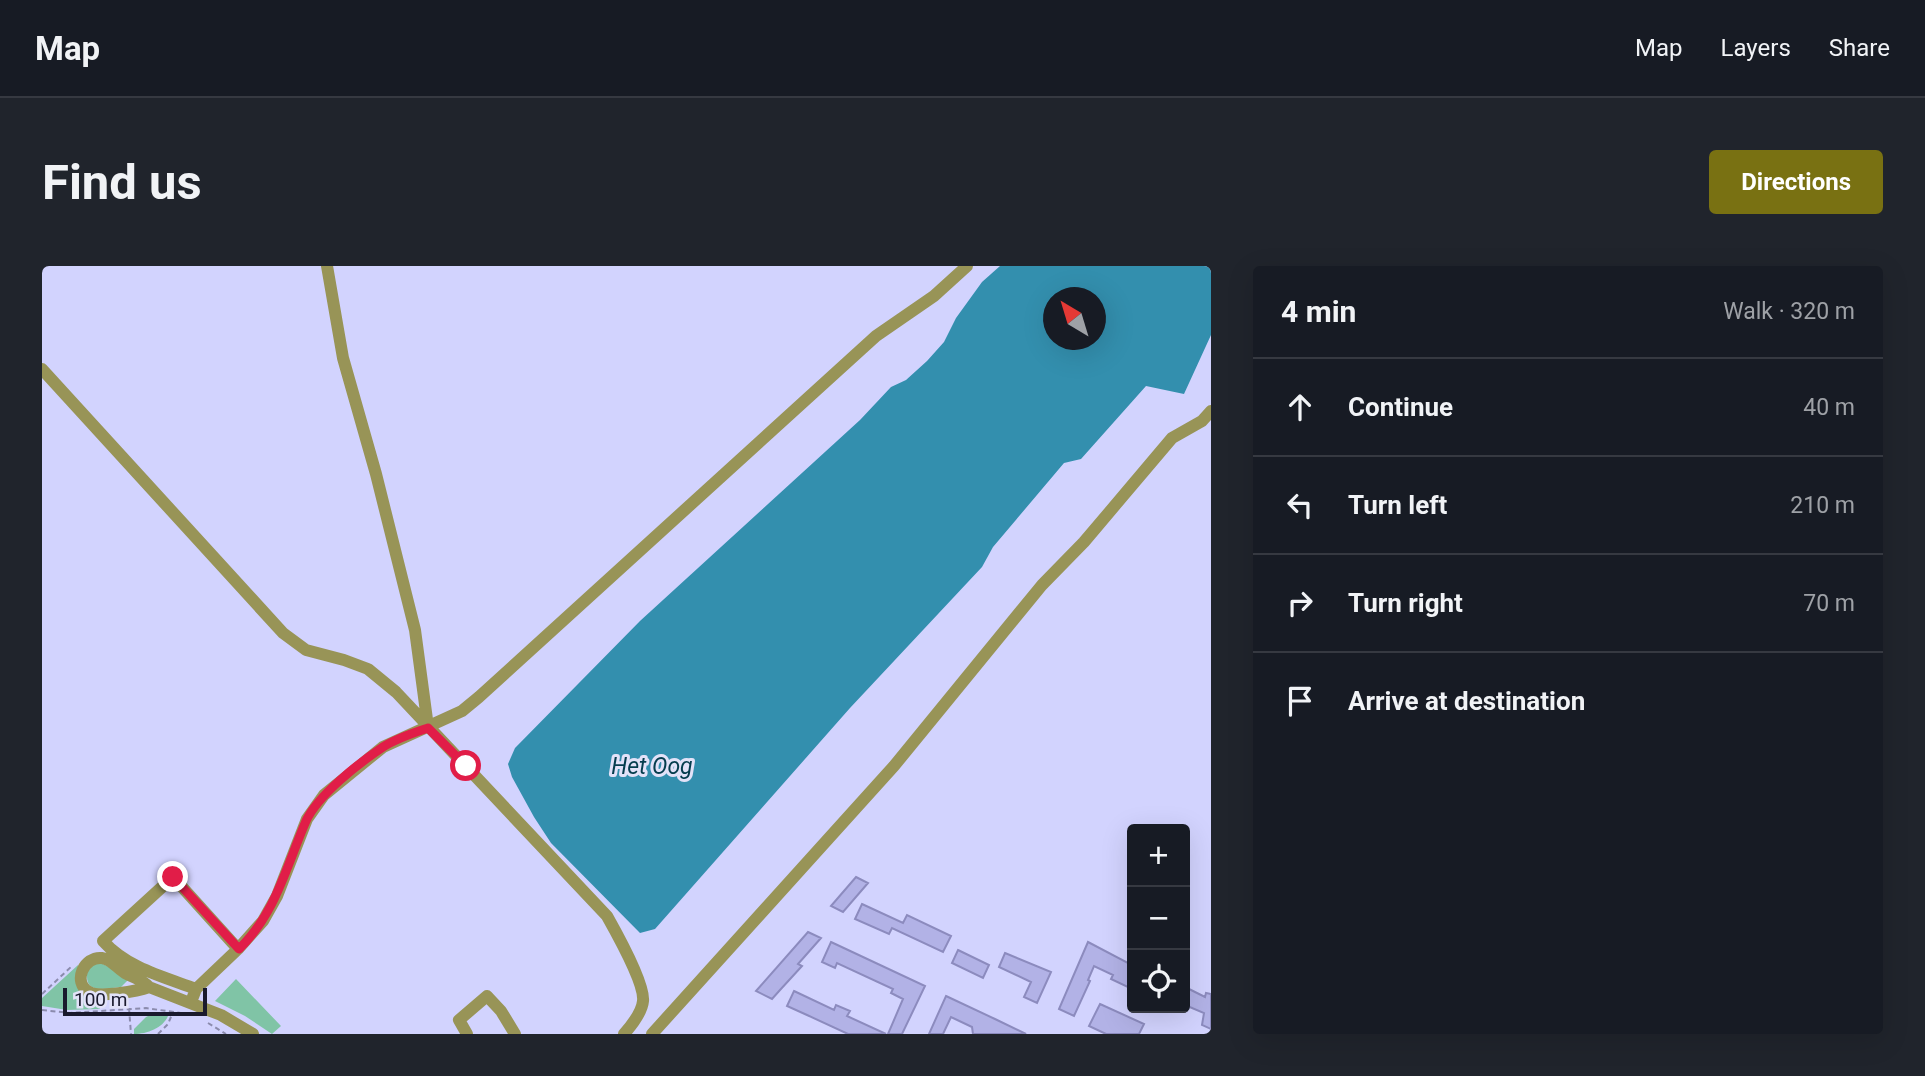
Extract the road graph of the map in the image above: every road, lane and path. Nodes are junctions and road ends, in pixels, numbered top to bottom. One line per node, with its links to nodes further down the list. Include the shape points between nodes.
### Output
1 (327, 266): 5 (street, via 343,358 415,630)
2 (967, 266): 5 (street, via 934,296 876,336 479,697)
3 (42, 369): 5 (street, via 283,633 306,650 368,669)
4 (1211, 411): 21 (street, via 1172,438 1042,585 894,766)
5 (428, 728): 6 (street, via 383,747 324,794 307,818 277,895); 20 (street, via 607,916 643,1000)
6 (239, 949): 8 (street); 8 (street, via 173,877 103,941 132,964)
7 (149, 987): 7 (street, via 101,958 86,963 80,975 85,988 97,994); 9 (street)
8 (196, 989): 9 (street)
9 (186, 1005): 12 (path); 12 (path); 17 (street, via 221,1015)
10 (129, 1008): 11 (path, via 70,1013); 12 (path); 14 (path)
11 (42, 1010)
12 (173, 1011): 15 (path)
13 (204, 1020): 16 (path)
14 (131, 1034)
15 (158, 1034)
16 (226, 1034)
17 (253, 1034)
18 (467, 1034): 19 (street, via 459,1020 487,996)
19 (515, 1034)
20 (624, 1034)
21 (652, 1034)

